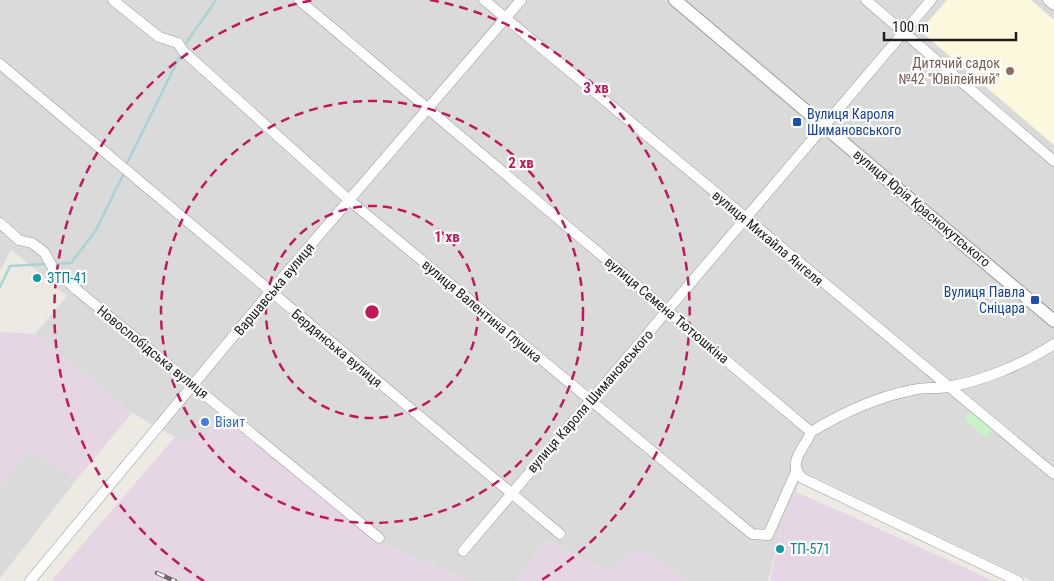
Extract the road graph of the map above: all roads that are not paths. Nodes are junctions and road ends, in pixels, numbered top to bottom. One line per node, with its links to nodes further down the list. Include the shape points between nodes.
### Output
1 (113, 0): 16 (street, вулиця Валентина Глушка, via 158,37 178,43 183,51)
2 (299, 0): 13 (street, вулиця Семена Тютюшкіна)
3 (484, 0): 10 (street, вулиця Михайла Янгеля)
4 (521, 0): 10 (street, Варшавська вулиця)
5 (675, 0): 14 (street, вулиця Юрія Краснокутського)
6 (866, 0): 11 (street)
7 (931, 0): 11 (street, вулиця Кароля Шимановського)
8 (1048, 0): 9 (street)
9 (1054, 5)
10 (506, 19): 13 (street, Варшавська вулиця); 17 (street, вулиця Михайла Янгеля)
11 (904, 32): 14 (street, вулиця Кароля Шимановського); 15 (street)
12 (0, 64): 19 (street, Бердянська вулиця)
13 (428, 109): 16 (street, Варшавська вулиця); 20 (street, вулиця Семена Тютюшкіна)
14 (824, 125): 17 (street, вулиця Кароля Шимановського); 21 (street, вулиця Юрія Краснокутського)
15 (1054, 161)
16 (349, 200): 19 (street, Варшавська вулиця); 25 (street, вулиця Валентина Глушка)
17 (746, 219): 20 (street, вулиця Кароля Шимановського); 24 (street, вулиця Михайла Янгеля)
18 (0, 223): 23 (street, Новослобідська вулиця, via 19,240 32,243 44,252 54,268 77,290)
19 (270, 292): 23 (street, Варшавська вулиця); 29 (street, Бердянська вулиця)
20 (668, 310): 25 (street, вулиця Кароля Шимановського); 26 (street, вулиця Семена Тютюшкіна)
21 (1054, 321)
22 (1054, 344): 24 (street, via 1005,368)
23 (194, 385): 31 (street, Новослобідська вулиця); 33 (street, Варшавська вулиця)
24 (947, 387): 26 (street, via 913,389 860,405); 28 (street, вулиця Михайла Янгеля)
25 (590, 402): 27 (street, вулиця Валентина Глушка, via 752,534 768,535); 29 (street, вулиця Кароля Шимановського)
26 (810, 432): 27 (street, via 797,456)
27 (796, 472): 34 (street, via 810,482)
28 (1054, 474)
29 (511, 493): 30 (street, Бердянська вулиця); 32 (street, вулиця Кароля Шимановського)
30 (560, 534)
31 (379, 538)
32 (463, 551)
33 (30, 581)
34 (1018, 581)

